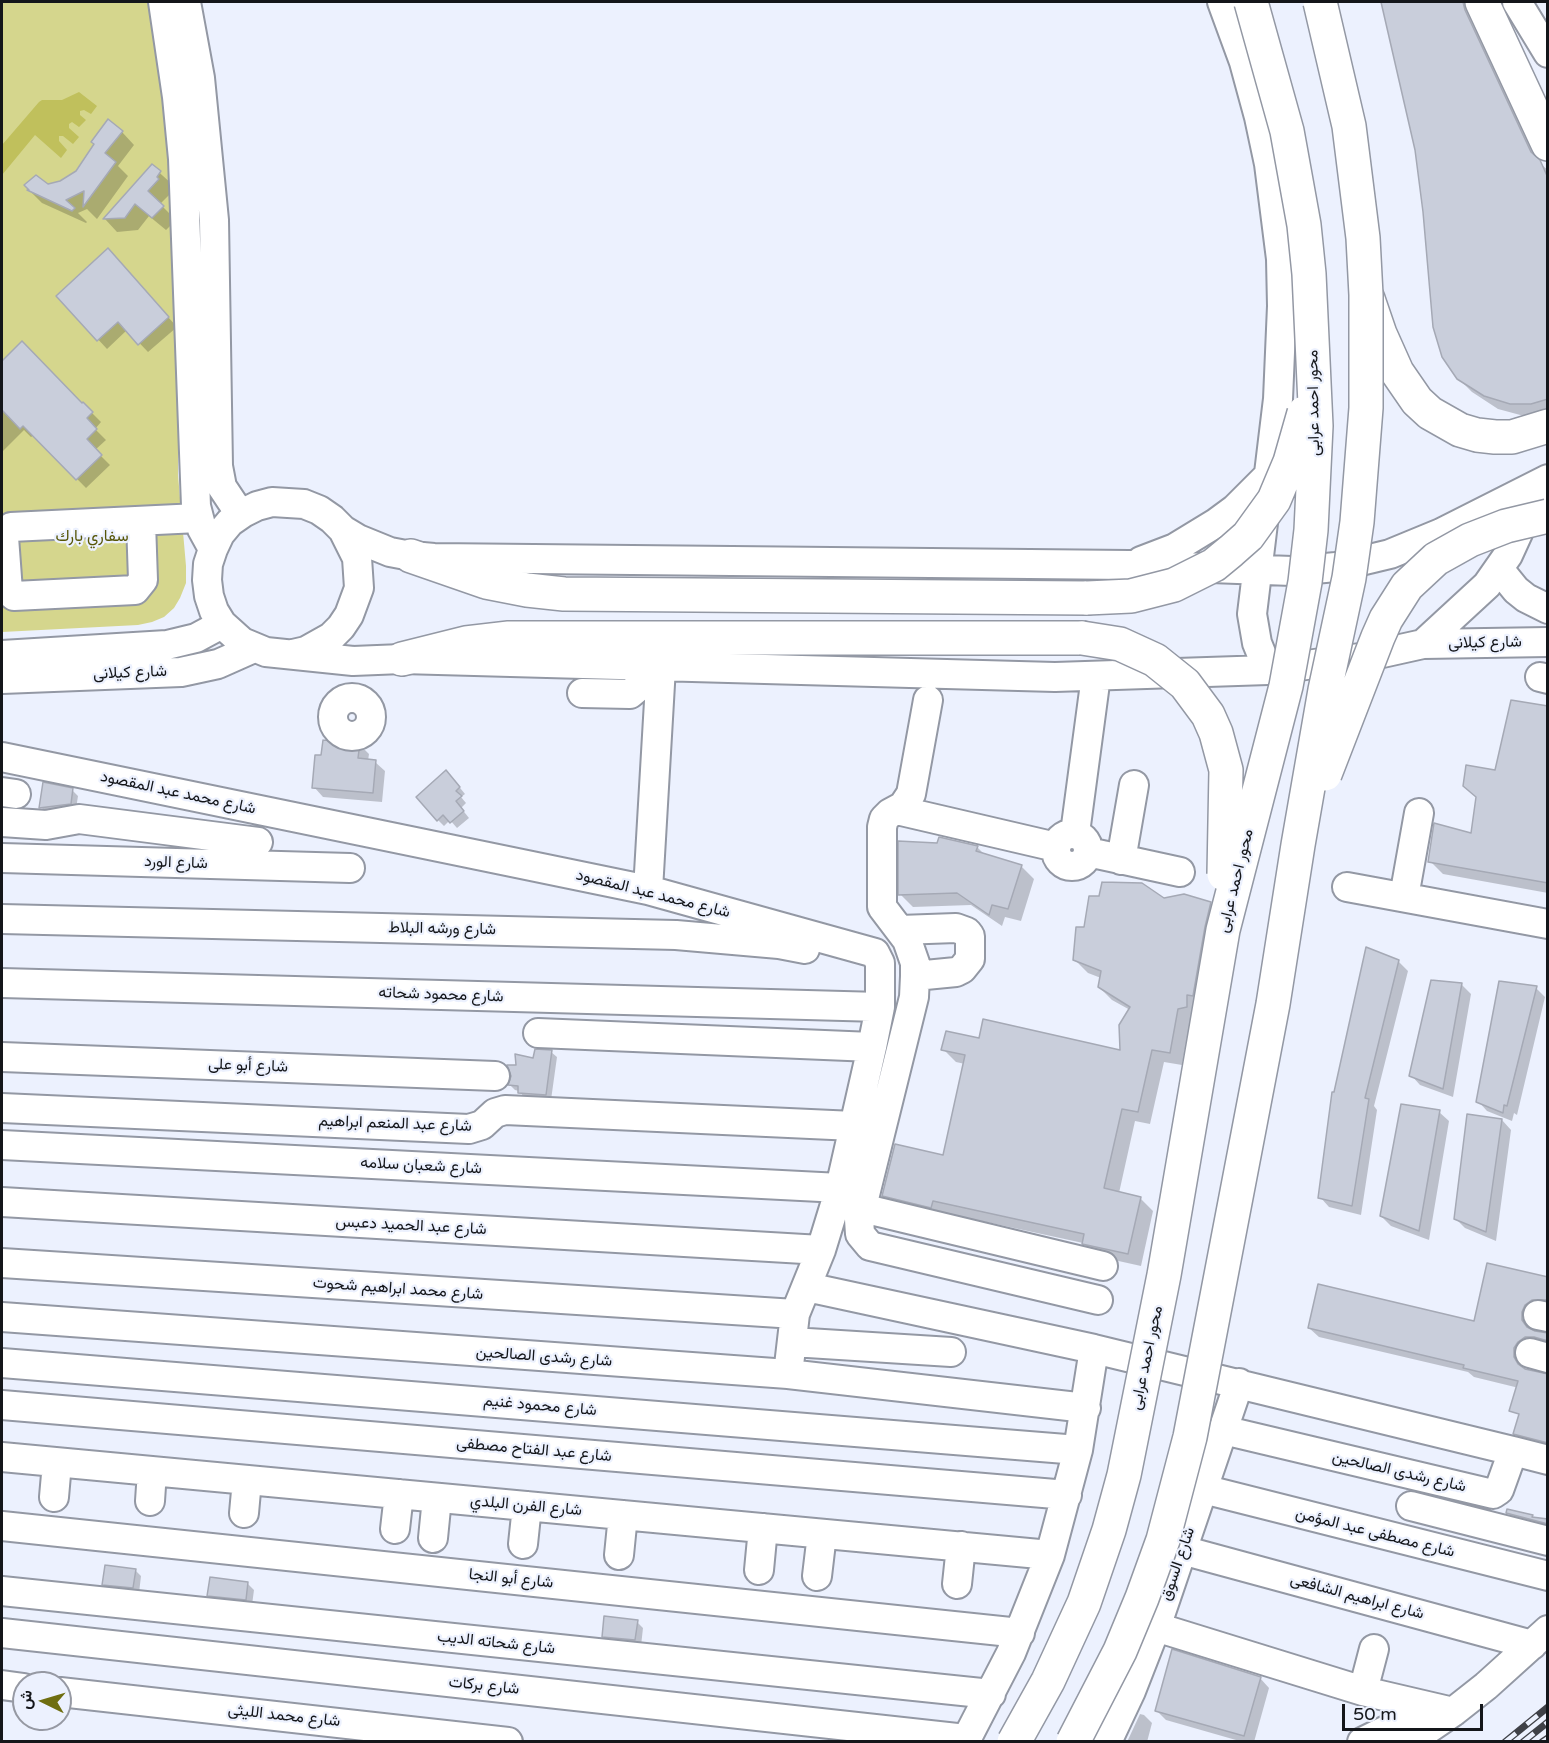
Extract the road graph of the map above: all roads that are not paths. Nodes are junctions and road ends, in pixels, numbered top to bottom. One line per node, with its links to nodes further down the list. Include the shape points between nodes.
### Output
1 (163, 2): 10 (street)
2 (186, 2): 10 (street, via 200,78)
3 (1222, 2): 14 (street, via 1259,117 1281,259 1281,353)
4 (1251, 2): 12 (highway, محور احمد عرابى, bridge, via 1296,175 1309,274)
5 (1320, 2): 11 (highway, bridge, via 1349,126)
6 (1482, 2): 9 (highway)
7 (1518, 2): 8 (street)
8 (1548, 53)
9 (1548, 144)
10 (200, 221): 17 (street, via 218,466 227,497); 19 (street, via 194,481)
11 (1366, 294): 13 (highway, via 1398,372 1430,413 1460,430 1494,437 1521,435); 50 (highway, bridge, via 1366,408 1357,522)
12 (1314, 374): 23 (highway, bridge, via 1290,462 1262,519 1214,565 1174,585 1131,596 564,594 486,582); 61 (highway, محور احمد عرابى, bridge, via 1314,478 1305,582 1286,686)
13 (1548, 426)
14 (1270, 474): 24 (street, via 1236,509 1216,523 1175,548); 26 (street)
15 (1548, 479): 26 (street, via 1390,554 1318,569)
16 (1548, 496): 25 (street, via 1529,509)
17 (243, 513): 21 (street, via 272,502 288,501 319,510); 22 (street, via 230,522)
18 (1548, 516): 50 (highway, bridge, via 1506,526 1452,549 1421,572 1401,594 1378,637)
19 (198, 518): 20 (street); 22 (street)
20 (141, 522): 20 (street, via 11,527 4,537 8,591 19,596 135,590 143,580)
21 (343, 530): 23 (street, via 374,546); 32 (street, via 357,558 359,588 355,602 331,637)
22 (213, 549): 28 (street, via 208,564 208,588)
23 (411, 556): 24 (street)
24 (1129, 565): 26 (street)
25 (1499, 569): 27 (street, via 1515,590); 30 (street)
26 (1257, 571): 37 (street, via 1253,629)
27 (1548, 609)
28 (222, 624): 31 (street); 33 (street, شارع كيلانى, via 196,638 167,645)
29 (1548, 642): 30 (street, شارع كيلانى)
30 (1423, 644): 37 (street, شارع كيلانى, via 1360,658)
31 (254, 648): 32 (street); 39 (street, شارع كيلانى, via 219,664 181,672)
32 (293, 654): 35 (street, شارع كيلانى)
33 (2, 655)
34 (402, 659): 35 (street, شارع كيلانى); 36 (street, شارع كيلانى); 61 (highway, bridge, via 466,643 508,638 1061,638 1120,644 1171,671 1197,699 1216,733 1227,789)
35 (353, 661): 41 (street)
36 (654, 667): 38 (street, شارع كيلانى); 40 (street, via 630,694); 56 (street)
37 (1268, 670): 38 (street, شارع كيلانى)
38 (1096, 676): 49 (street)
39 (2, 679)
40 (582, 693)
41 (351, 698)
42 (928, 700): 45 (street, via 910,794)
43 (2, 757): 56 (street, شارع محمد عبد المقصود)
44 (1134, 785): 52 (street)
45 (897, 810): 49 (street); 60 (street, via 884,819 882,827 881,892 882,907)
46 (1419, 813): 57 (street)
47 (2, 822): 48 (street, via 46,825 79,819)
48 (258, 842)
49 (1073, 844): 52 (street)
50 (1298, 846): 137 (highway, bridge, via 1273,1004 1179,1485 1142,1598 1120,1651)
51 (2, 858): 53 (street, شارع الورد)
52 (1121, 860): 54 (street)
53 (350, 868)
54 (1180, 872)
55 (1347, 887): 57 (street)
56 (648, 890): 62 (street, شارع محمد عبد المقصود, via 871,951 878,955)
57 (1404, 897): 59 (street)
58 (2, 919): 62 (street, شارع ورشه البلاط, via 676,935 779,944)
59 (1548, 924)
60 (900, 930): 63 (street, via 915,963); 63 (street, via 956,928 970,936 970,959 962,969)
61 (1223, 930): 136 (highway, محور احمد عرابى, bridge, via 1164,1275 1121,1486 1080,1613)
62 (880, 963): 65 (street)
63 (915, 976): 75 (street, via 914,997)
64 (2, 983): 65 (street, شارع محمود شحاته)
65 (880, 1006): 67 (street)
66 (538, 1033): 67 (street)
67 (872, 1047): 71 (street)
68 (2, 1056): 69 (street, شارع أبو على)
69 (495, 1077)
70 (2, 1108): 71 (street, شارع عبد المنعم ابراهيم, via 469,1129 505,1110)
71 (854, 1126): 73 (street)
72 (2, 1145): 73 (street, شارع شعبان سلامه)
73 (840, 1188): 76 (street)
74 (2, 1202): 76 (street, شارع عبد الحميد دعبس)
75 (862, 1208): 78 (street); 80 (street, via 858,1227 870,1246)
76 (822, 1250): 79 (street)
77 (2, 1263): 82 (street, شارع محمد ابراهيم شحوت)
78 (1103, 1266)
79 (807, 1287): 82 (street); 83 (street)
80 (1098, 1300)
81 (2, 1317): 86 (street, شارع رشدى الصالحين)
82 (794, 1328): 84 (street, شارع محمد ابراهيم شحوت); 86 (street)
83 (1094, 1349): 87 (street); 89 (street)
84 (951, 1352)
85 (2, 1363): 91 (street, شارع محمود غنيم)
86 (788, 1374): 89 (street, شارع رشدى الصالحين)
87 (1239, 1383): 90 (street, شارع السوق); 92 (street)
88 (2, 1404): 100 (street, شارع عبد الفتاح مصطفى)
89 (1086, 1407): 91 (street)
90 (1223, 1430): 92 (street, شارع رشدى الصالحين, via 1493,1494 1499,1490); 98 (street, شارع السوق)
91 (1078, 1450): 100 (street)
92 (1513, 1451): 94 (street)
93 (2, 1457): 95 (street, شارع الفرن البلدي)
94 (1548, 1460)
95 (57, 1462): 96 (street, شارع الفرن البلدي); 101 (street)
96 (152, 1471): 97 (street, شارع الفرن البلدي); 103 (street)
97 (247, 1480): 99 (street, شارع الفرن البلدي); 106 (street)
98 (1203, 1489): 116 (street, شارع السوق); 121 (street, شارع مصطفى عبد المؤمن)
99 (399, 1494): 102 (street, شارع الفرن البلدي); 110 (street)
100 (1067, 1495): 118 (street)
101 (54, 1497)
102 (437, 1498): 104 (street, شارع الفرن البلدي); 112 (street)
103 (150, 1501)
104 (527, 1506): 107 (street, شارع الفرن البلدي); 114 (street)
105 (1411, 1506): 113 (street)
106 (244, 1513)
107 (623, 1515): 109 (street, شارع الفرن البلدي); 117 (street)
108 (2, 1526): 126 (street, شارع أبو النجا)
109 (763, 1528): 111 (street, شارع الفرن البلدي); 119 (street)
110 (395, 1529)
111 (822, 1533): 115 (street, شارع الفرن البلدي); 120 (street)
112 (434, 1538)
113 (1548, 1541)
114 (523, 1544)
115 (961, 1546): 118 (street, شارع الفرن البلدي); 122 (street)
116 (1182, 1550): 124 (street, شارع السوق); 127 (street, شارع ابراهيم الشافعى)
117 (619, 1555)
118 (1050, 1555): 126 (street)
119 (759, 1570)
120 (817, 1576)
121 (1548, 1576)
122 (957, 1584)
123 (2, 1591): 131 (street, شارع شحاته الديب)
124 (1156, 1627): 129 (street); 138 (street, شارع السوق)
125 (2, 1633): 134 (street, شارع بركات)
126 (1020, 1633): 131 (street)
127 (1542, 1642): 132 (street); 141 (street, via 1461,1730)
128 (1374, 1649): 129 (street)
129 (1363, 1691): 132 (street)
130 (72, 1694): 133 (street, شارع محمد الليثى)
131 (991, 1694): 134 (street)
132 (1453, 1712): 139 (street, via 1402,1722); 140 (street)
133 (320, 1731): 135 (street, شارع محمد الليثى)
134 (966, 1740)
135 (508, 1742)
136 (1014, 1742)
137 (1073, 1742)
138 (1107, 1742)
139 (1362, 1742)
140 (1409, 1742)
141 (1443, 1742)

